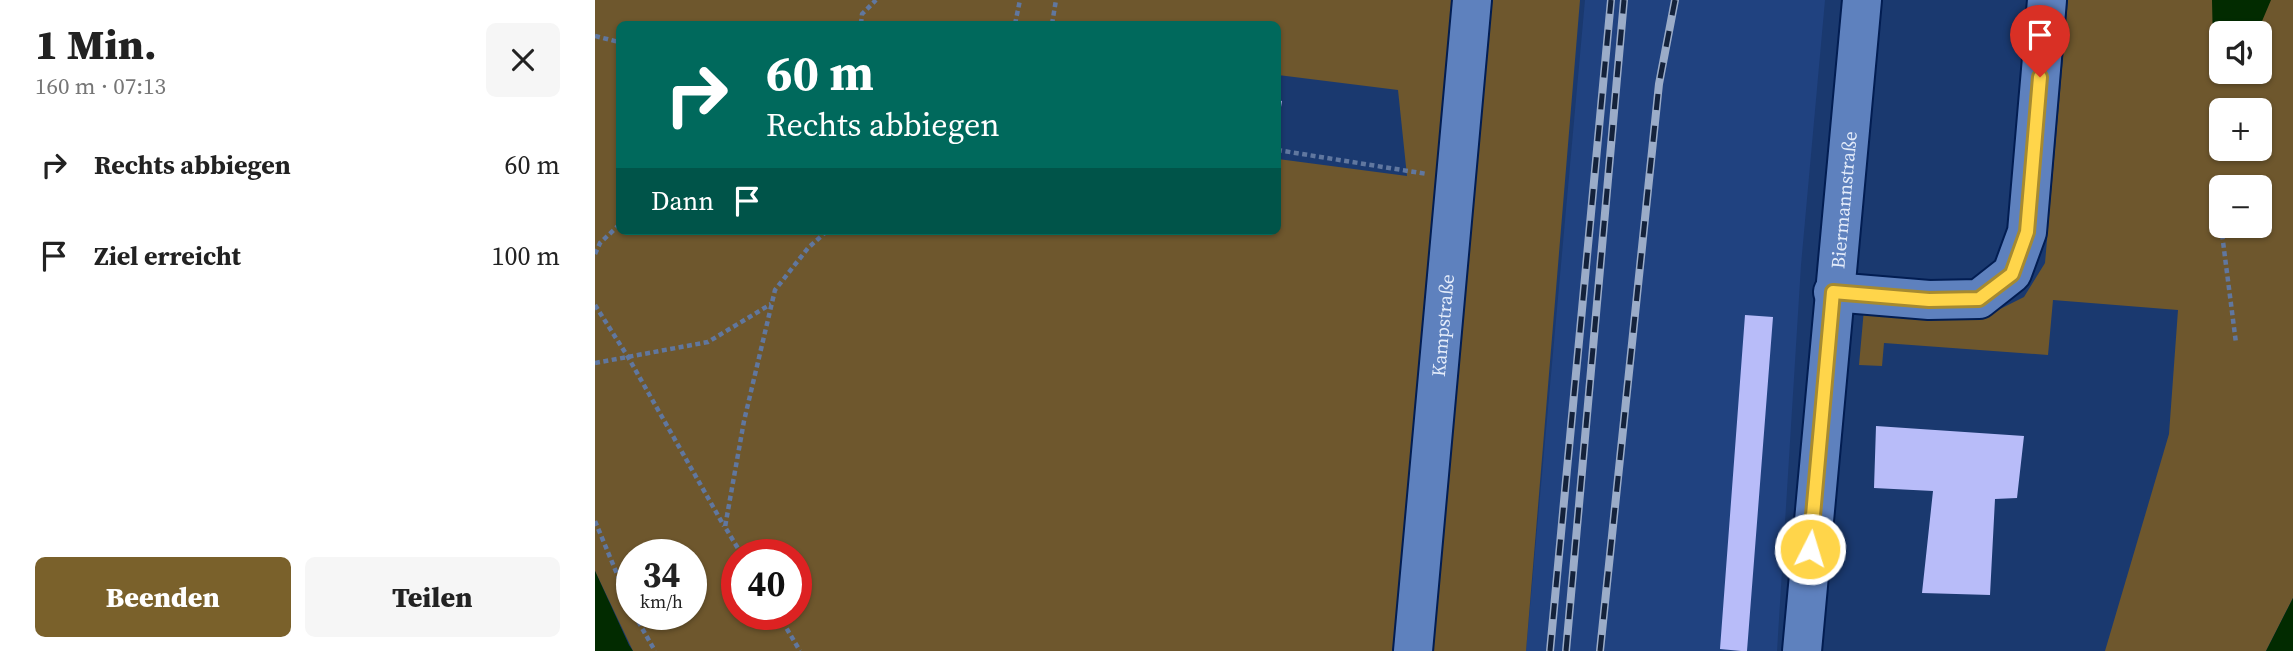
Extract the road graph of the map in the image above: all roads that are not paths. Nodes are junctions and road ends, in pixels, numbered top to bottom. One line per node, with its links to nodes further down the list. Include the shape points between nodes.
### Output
1 (1472, 0): 5 (street, Kampstraße)
2 (1862, 0): 4 (street, Biermannstraße)
3 (2046, 0): 4 (street, via 2027,232 2012,274 1979,299)
4 (1833, 292): 6 (street, Biermannstraße)
5 (1413, 651)
6 (1802, 651)

